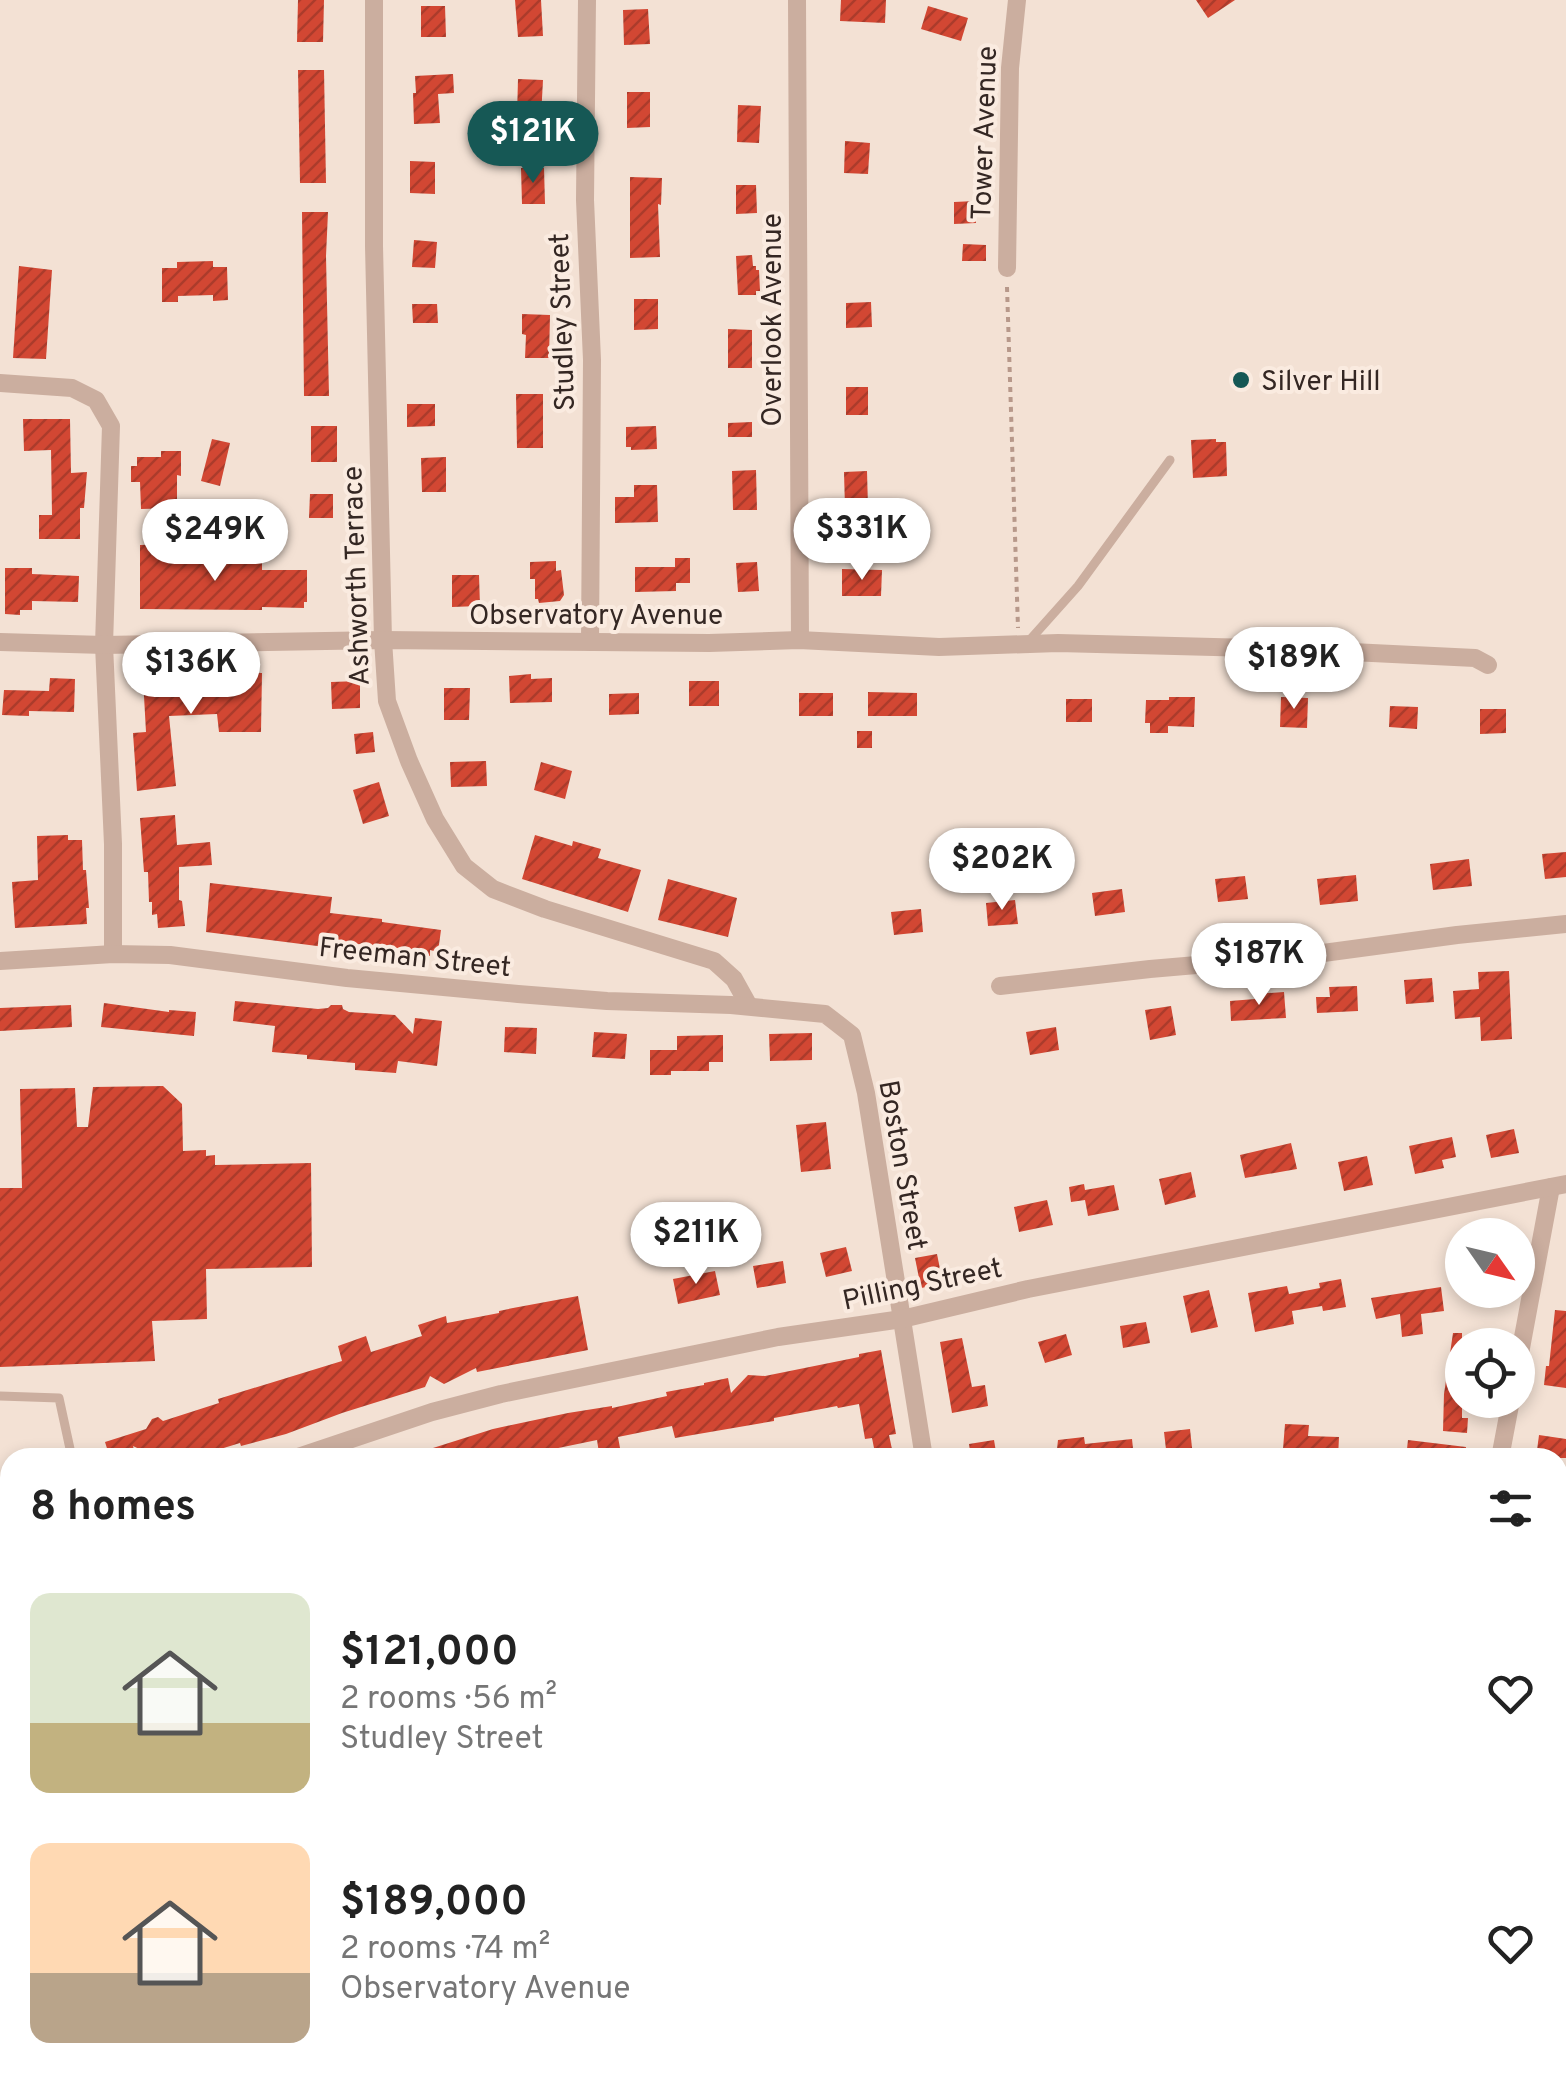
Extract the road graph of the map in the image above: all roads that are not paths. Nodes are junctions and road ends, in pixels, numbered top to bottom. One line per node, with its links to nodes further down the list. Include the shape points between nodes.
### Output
1 (374, 0): 8 (street, Ashworth Terrace)
2 (588, 0): 11 (street, Studley Street)
3 (797, 0): 9 (street, Overlook Avenue)
4 (1017, 0): 5 (street, Tower Avenue)
5 (1006, 268)
6 (0, 382): 13 (street, via 72,388 96,400 111,426)
7 (1170, 460): 12 (lane, via 1078,586)
8 (383, 640): 11 (street, Observatory Avenue); 13 (street, Observatory Avenue); 19 (street, Ashworth Terrace, via 387,701 436,819 464,866 493,889 545,910 714,961)
9 (800, 640): 11 (street, Observatory Avenue); 12 (street, Observatory Avenue)
10 (0, 642): 13 (street, Observatory Avenue)
11 (590, 642)
12 (1022, 644): 14 (street, Observatory Avenue, via 1290,649 1474,658)
13 (104, 645): 16 (street)
14 (1488, 666)
15 (1566, 924): 18 (street)
16 (113, 954): 17 (street, Freeman Street); 19 (street, Freeman Street, via 518,994)
17 (0, 961)
18 (1000, 986)
19 (749, 1006): 20 (street, Freeman Street)
20 (826, 1014): 22 (street, Boston Street, via 852,1036 858,1060)
21 (1558, 1186): 22 (street, Pilling Street); 23 (street)
22 (902, 1319): 27 (street, Pilling Street, via 778,1337 501,1394); 28 (street, Boston Street)
23 (1526, 1328)
24 (0, 1396): 26 (lane, via 59,1398)
25 (1508, 1418): 29 (street)
26 (70, 1448)
27 (325, 1448)
28 (922, 1448)
29 (1502, 1448)

